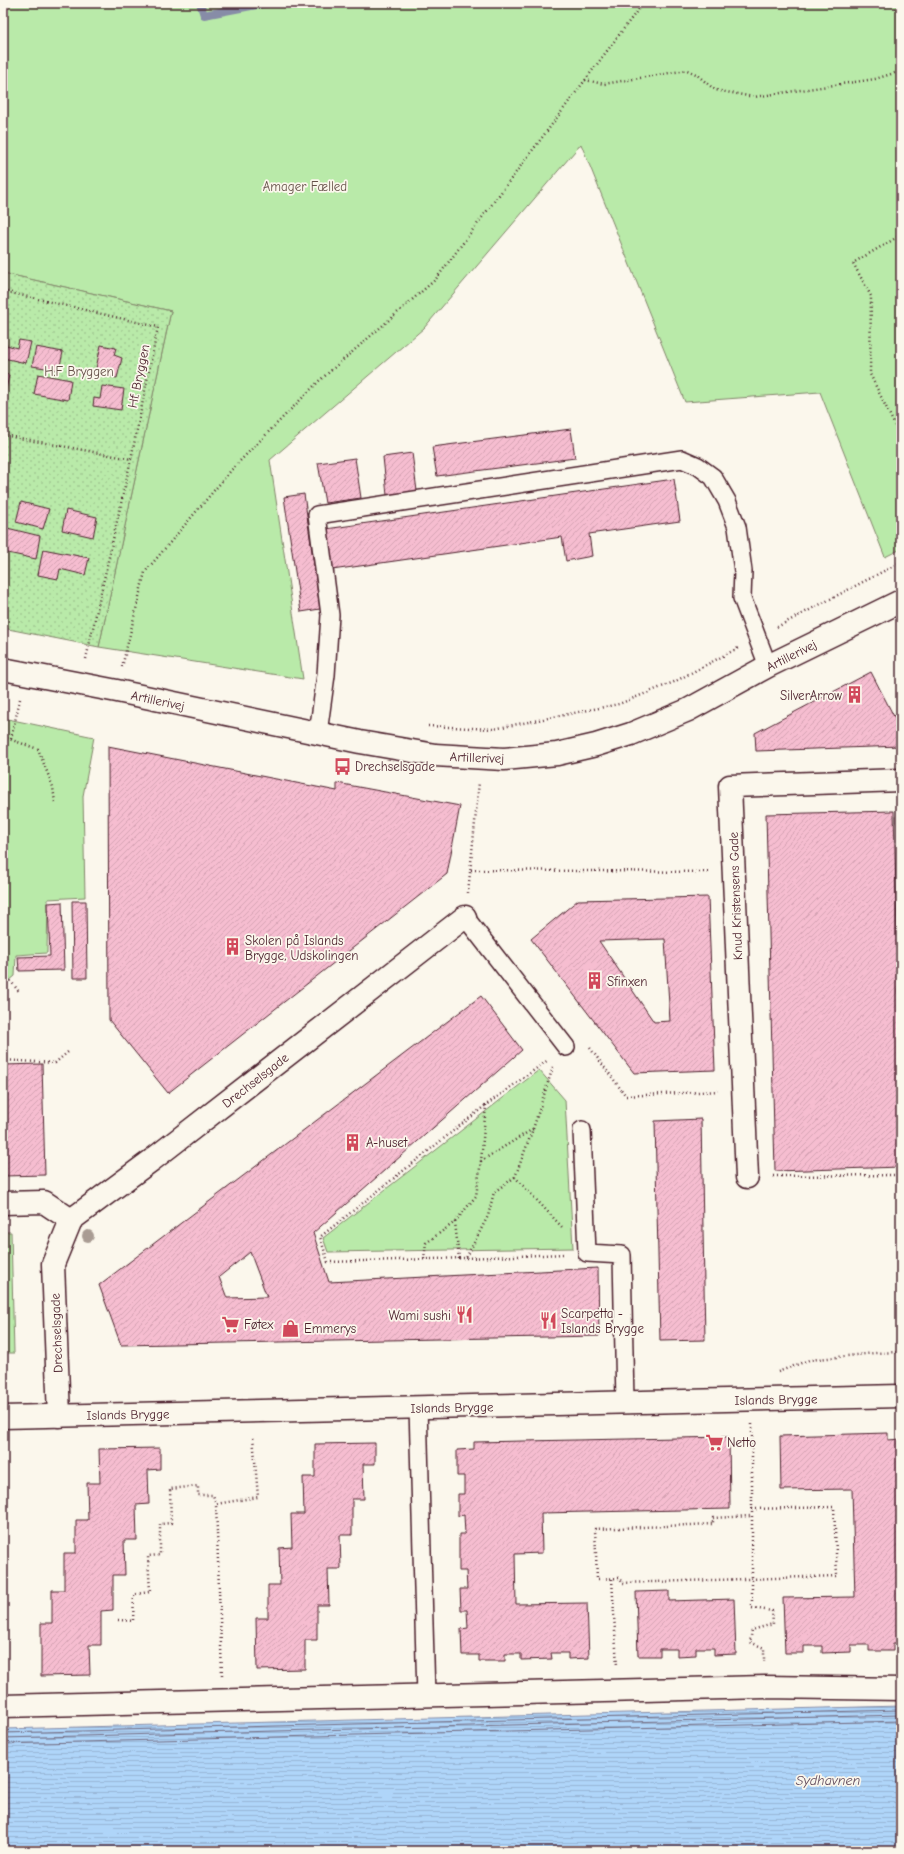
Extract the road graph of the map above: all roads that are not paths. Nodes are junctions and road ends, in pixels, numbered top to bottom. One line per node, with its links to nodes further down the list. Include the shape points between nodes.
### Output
1 (901, 601): 2 (street, Artillerivej)
2 (768, 666): 4 (street, Artillerivej, via 688,710 631,734 557,754 504,759 435,755); 4 (lane, via 742,598 743,572 737,527 727,501 713,477 682,459 317,515 330,615 326,675)
3 (3, 669): 4 (street, Artillerivej)
4 (318, 733)
5 (901, 780): 9 (street, Knud Kristensens Gade, via 730,786)
6 (465, 917): 7 (lane); 11 (street, Drechselsgade)
7 (562, 1051)
8 (582, 1130): 13 (lane, via 587,1253 622,1255)
9 (747, 1177)
10 (3, 1203): 11 (street, via 44,1202)
11 (71, 1220): 15 (street, Drechselsgade, via 53,1264)
12 (901, 1396): 13 (street, Islands Brygge)
13 (625, 1402): 14 (street, Islands Brygge)
14 (418, 1407): 15 (street, Islands Brygge); 18 (lane)
15 (59, 1416): 16 (street, Islands Brygge)
16 (3, 1417)
17 (901, 1689): 18 (street, via 765,1687)
18 (426, 1696): 19 (street)
19 (3, 1706)

